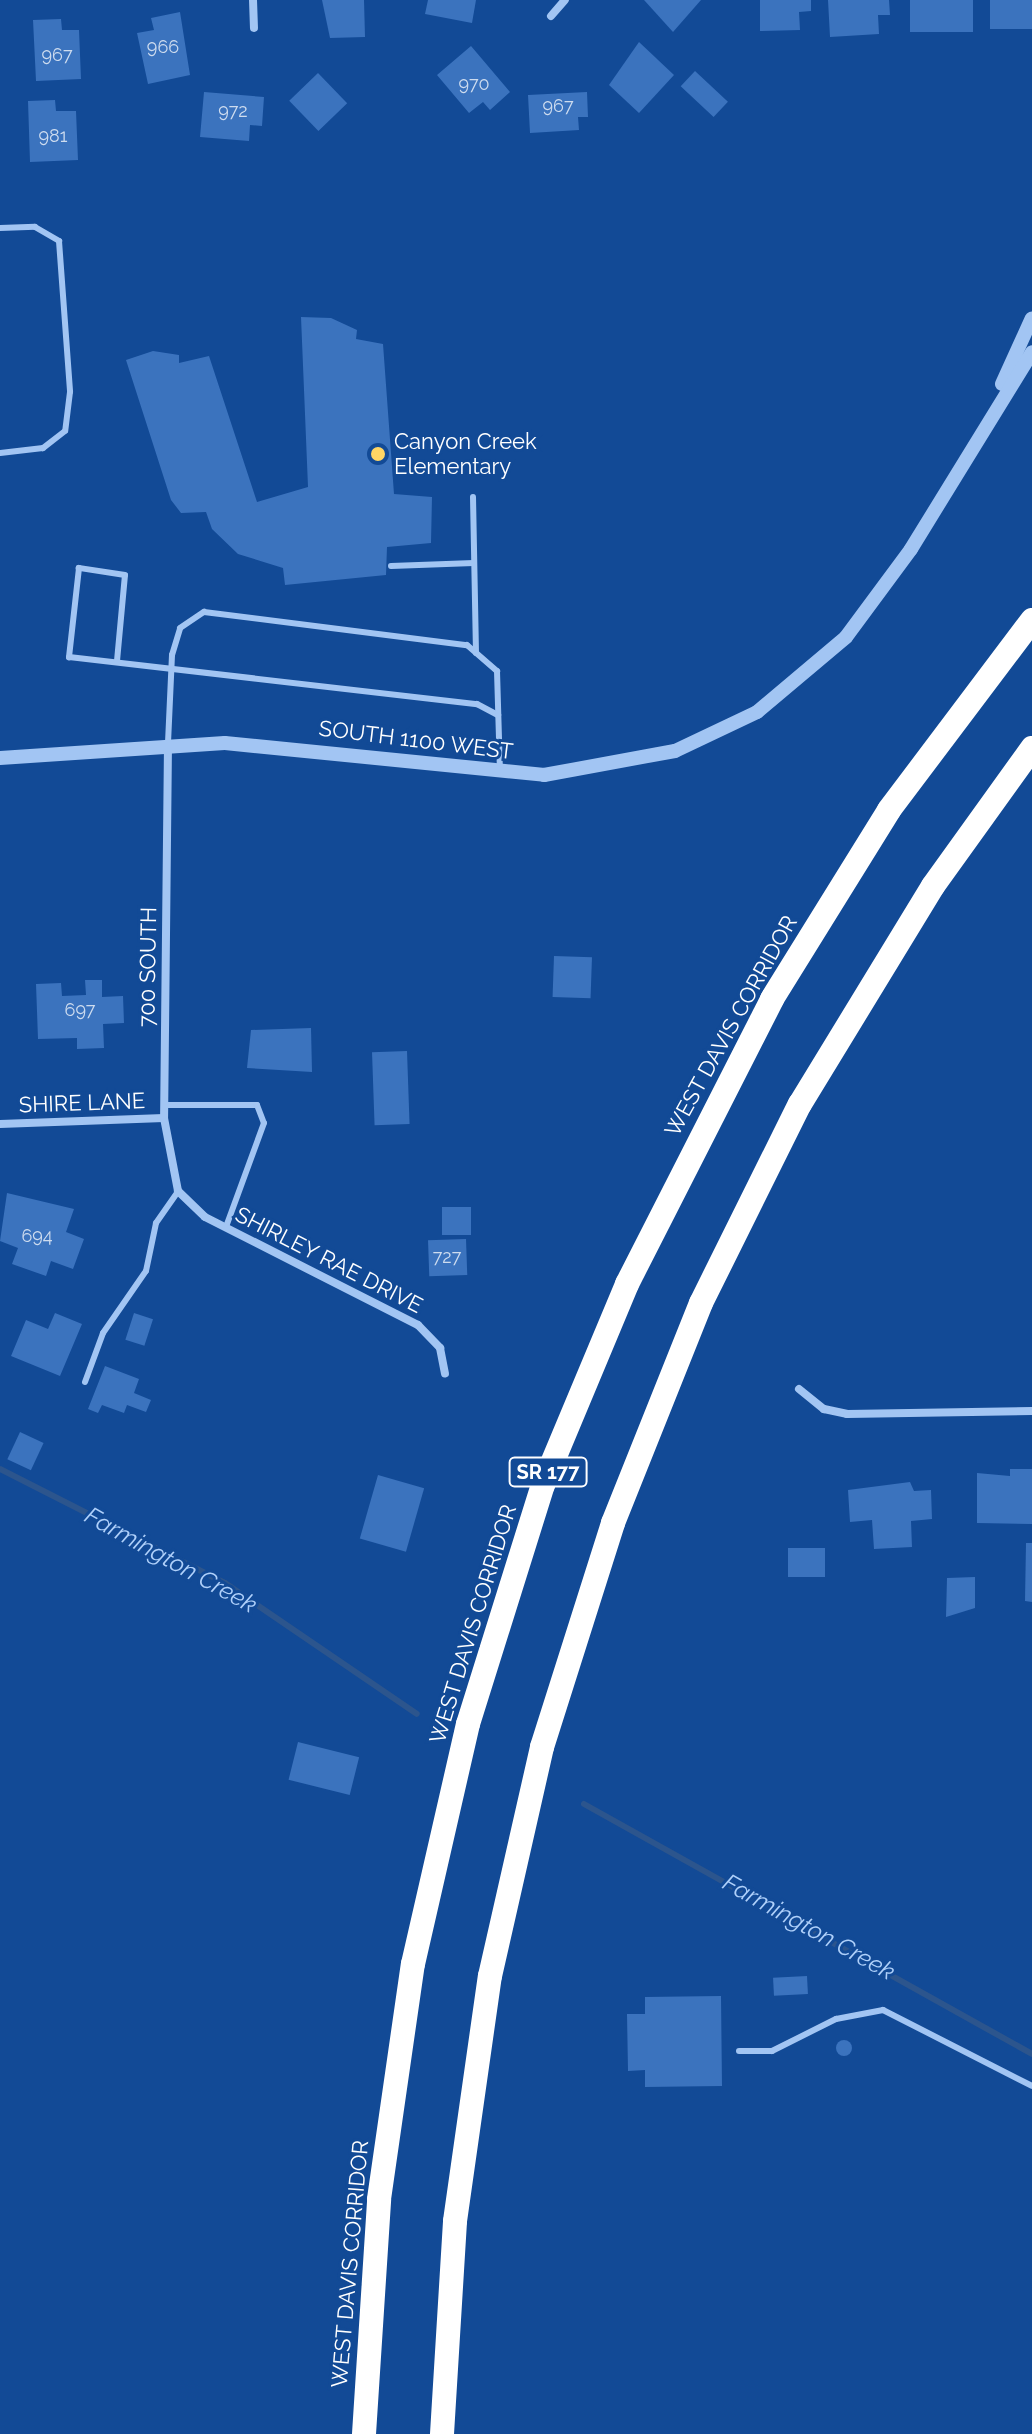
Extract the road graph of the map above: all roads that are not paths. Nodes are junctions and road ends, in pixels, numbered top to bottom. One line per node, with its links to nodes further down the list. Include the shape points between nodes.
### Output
1 (253, 0): 4 (street)
2 (565, 0): 3 (street)
3 (551, 16)
4 (254, 28)
5 (0, 228): 9 (lane, via 35,227 59,241 70,392 69,421 57,438 43,448)
6 (1032, 318): 8 (street, SOUTH 1100 WEST)
7 (1032, 352): 8 (street, SOUTH 1100 WEST)
8 (995, 403): 21 (street, SOUTH 1100 WEST, via 890,580 836,647 781,695 730,727 647,760 569,774)
9 (0, 453)
10 (473, 497): 11 (lane)
11 (474, 563): 12 (lane); 14 (lane)
12 (391, 566)
13 (1032, 620): 33 (highway, WEST DAVIS CORRIDOR / SR 177, via 889,810 772,999 627,1284 543,1485 468,1724 413,1964 379,2199)
14 (476, 653): 16 (lane, via 467,645 204,612 180,628); 17 (lane, via 497,671)
15 (117, 661): 15 (lane, via 125,575 79,568 69,657); 16 (lane)
16 (171, 667): 17 (lane, via 477,704); 18 (lane)
17 (498, 715): 21 (lane)
18 (168, 743): 20 (street, SOUTH 1100 WEST); 21 (street, SOUTH 1100 WEST, via 301,748); 22 (street, 700 SOUTH)
19 (1032, 748): 34 (highway, via 883,962 772,1156 670,1375 597,1568 534,1777 490,1976 455,2221)
20 (0, 758)
21 (500, 774)
22 (164, 1105): 23 (street, 700 SOUTH); 26 (lane, via 257,1105 264,1123)
23 (164, 1118): 24 (street, SHIRE LANE); 25 (street, 700 SOUTH)
24 (0, 1124)
25 (178, 1191): 26 (street, SHIRLEY RAE DRIVE); 28 (lane, via 156,1223 146,1271 103,1333)
26 (226, 1227): 27 (street, SHIRLEY RAE DRIVE, via 418,1325 440,1348)
27 (445, 1374)
28 (85, 1382)
29 (799, 1389): 30 (street, via 824,1409 847,1414)
30 (1032, 1411)
31 (739, 2051): 32 (lane, via 772,2051 836,2019 883,2010)
32 (1032, 2086)
33 (364, 2434)
34 (442, 2434)

